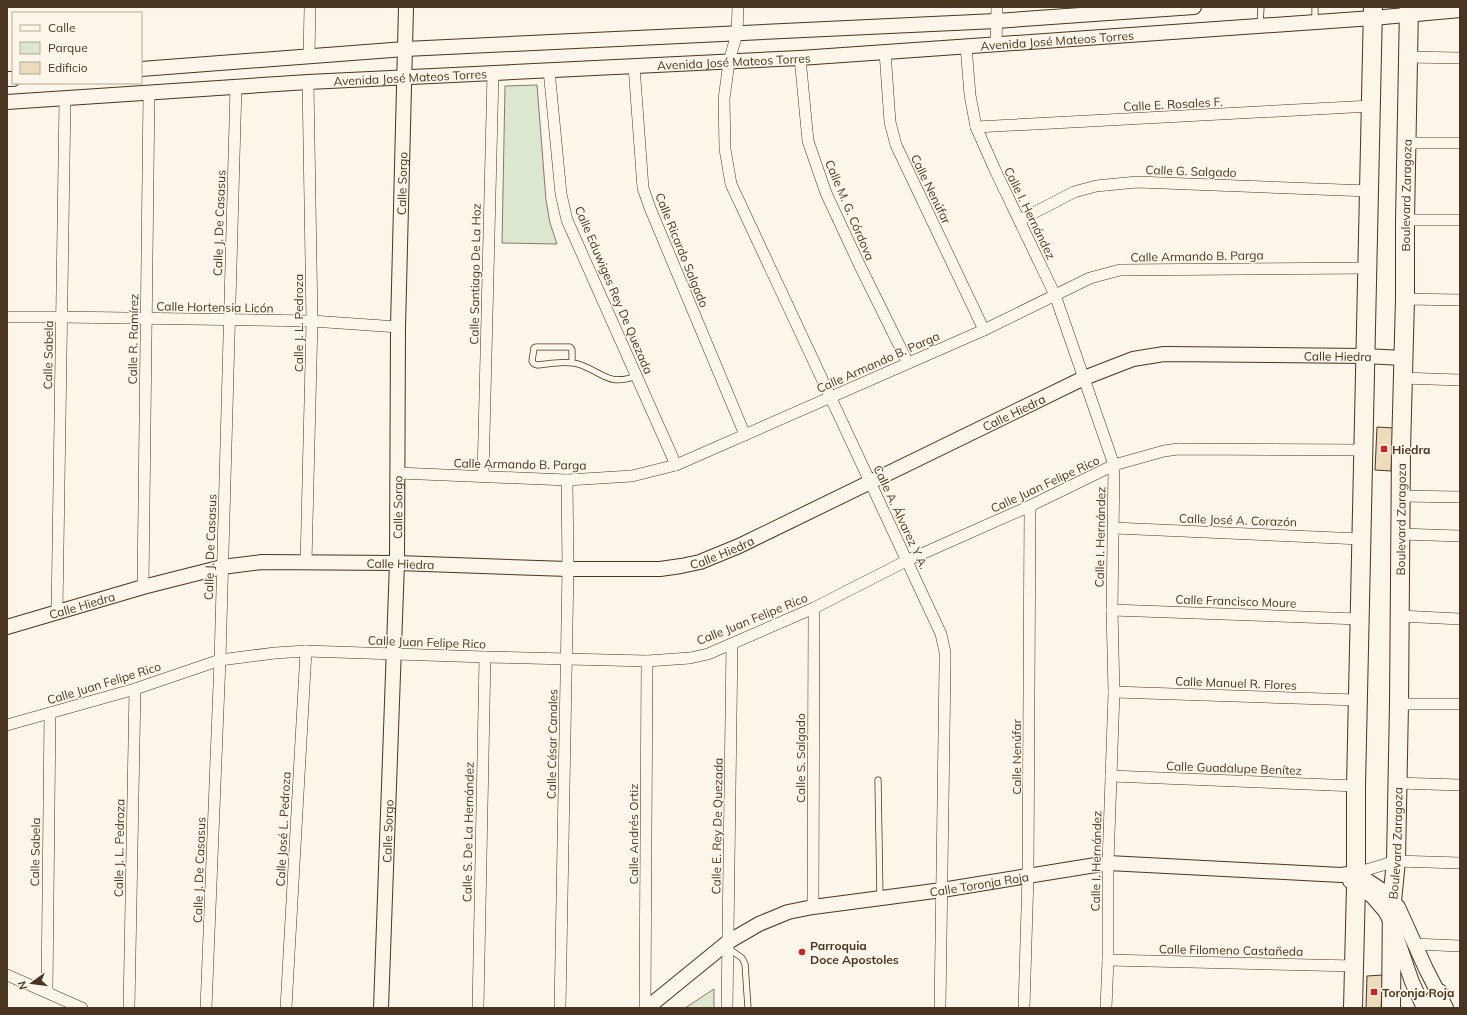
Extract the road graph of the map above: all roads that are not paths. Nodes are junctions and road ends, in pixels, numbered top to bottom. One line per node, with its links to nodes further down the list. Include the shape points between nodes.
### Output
1 (310, 7): 18 (street)
2 (406, 7): 16 (street, Calle Sorgo)
3 (738, 7): 13 (street, Calle A. Álvarez Y A.)
4 (1194, 7): 10 (street, Avenida José Mateos Torres)
5 (1261, 7): 12 (lane)
6 (1315, 7): 11 (lane)
7 (1460, 10): 8 (street, Avenida José Mateos Torres)
8 (1409, 11): 9 (street, Avenida José Mateos Torres); 19 (main road, Boulevard Zaragoza)
9 (1373, 12): 11 (street, Avenida José Mateos Torres); 33 (main road)
10 (996, 14): 13 (street, Avenida José Mateos Torres); 14 (street)
11 (1315, 22): 12 (street, Avenida José Mateos Torres)
12 (1260, 26): 14 (street, Avenida José Mateos Torres)
13 (738, 34): 16 (street, Avenida José Mateos Torres); 22 (street, Calle A. Álvarez Y A.)
14 (996, 45): 15 (street, Avenida José Mateos Torres)
15 (966, 46): 17 (street, Avenida José Mateos Torres); 34 (street, Calle I. Hernández, via 970,95)
16 (405, 49): 18 (street, Avenida José Mateos Torres); 27 (street, Calle Sorgo)
17 (884, 52): 20 (street, Avenida José Mateos Torres); 51 (street, Calle Nenúfar, via 890,122 896,145)
18 (309, 56): 24 (street, Avenida José Mateos Torres)
19 (1408, 57): 21 (street); 35 (main road, Boulevard Zaragoza)
20 (800, 58): 22 (street, Avenida José Mateos Torres); 55 (street, Calle M. G. Córdova, via 808,141 826,193)
21 (1460, 58)
22 (729, 62): 23 (street, Avenida José Mateos Torres); 60 (street, Calle A. Álvarez Y A., via 724,99 724,135 731,184)
23 (634, 66): 25 (street, Avenida José Mateos Torres); 61 (street, Calle Ricardo Salgado, via 643,188)
24 (142, 69)
25 (549, 70): 26 (street, Avenida José Mateos Torres); 56 (street, Calle Eduwiges Rey De Quezada, via 567,220)
26 (493, 73): 27 (street, Avenida José Mateos Torres); 66 (street, Calle Santiago De La Hoz)
27 (405, 78): 28 (street, Avenida José Mateos Torres); 50 (street, Calle Sorgo)
28 (308, 82): 29 (street, Avenida José Mateos Torres); 49 (street, Calle J. L. Pedroza)
29 (236, 86): 30 (street, Avenida José Mateos Torres); 48 (street, Calle J. De Casasus)
30 (149, 92): 31 (street, Avenida José Mateos Torres); 47 (street, Calle R. Ramírez)
31 (65, 98): 32 (street, Avenida José Mateos Torres); 46 (street, Calle Sabela)
32 (7, 102)
33 (1371, 106): 34 (street, Calle E. Rosales F.); 37 (main road)
34 (976, 127): 38 (street, Calle I. Hernández)
35 (1406, 142): 36 (street); 39 (main road, Boulevard Zaragoza)
36 (1460, 143)
37 (1369, 191): 38 (street, Calle G. Salgado, via 1137,182 1096,186 1074,192); 41 (main road)
38 (1020, 220): 42 (street, Calle I. Hernández)
39 (1405, 220): 40 (street); 43 (main road, Boulevard Zaragoza)
40 (1460, 220)
41 (1367, 268): 42 (street, Calle Armando B. Parga, via 1120,270 1090,278); 52 (main road)
42 (1055, 295): 51 (street, Calle Armando B. Parga); 57 (street, Calle I. Hernández)
43 (1406, 299): 44 (street); 53 (main road, Boulevard Zaragoza)
44 (1460, 300)
45 (7, 317): 46 (street, Calle Hortensia Licón)
46 (62, 317): 47 (street, Calle Hortensia Licón); 84 (street, Calle Sabela)
47 (146, 318): 48 (street, Calle Hortensia Licón); 81 (street, Calle R. Ramírez)
48 (229, 321): 49 (street, Calle Hortensia Licón); 79 (street, Calle J. De Casasus)
49 (312, 321): 50 (street, Calle Hortensia Licón); 77 (street, Calle J. L. Pedroza)
50 (398, 327): 65 (street, Calle Sorgo)
51 (984, 330): 55 (street, Calle Armando B. Parga)
52 (1366, 356): 53 (street, Calle Hiedra); 57 (street, Calle Hiedra, via 1164,354 1133,359); 62 (main road)
53 (1403, 358): 58 (main road, Boulevard Zaragoza)
54 (572, 363): 54 (lane, via 570,347 536,347 533,350 534,364); 56 (lane, via 610,380 626,380)
55 (908, 363): 60 (street, Calle Armando B. Parga)
56 (637, 376): 63 (street, Calle Eduwiges Rey De Quezada)
57 (1084, 378): 64 (street, Calle I. Hernández); 68 (street, Calle Hiedra)
58 (1402, 378): 59 (street); 69 (main road, Boulevard Zaragoza)
59 (1460, 380)
60 (830, 398): 61 (street, Calle Armando B. Parga); 68 (street, Calle A. Álvarez Y A.)
61 (745, 435): 63 (street, Calle Armando B. Parga)
62 (1363, 450): 64 (street, Calle Juan Felipe Rico, via 1178,449); 75 (main road)
63 (676, 465): 67 (street, Calle Armando B. Parga, via 632,476)
64 (1114, 465): 71 (street, Calle Juan Felipe Rico); 72 (street, Calle I. Hernández)
65 (398, 473): 66 (street, Calle Armando B. Parga); 78 (street, Calle Sorgo)
66 (483, 476): 67 (street, Calle Armando B. Parga)
67 (567, 480): 80 (street, Calle César Canales)
68 (870, 482): 76 (street, Calle A. Álvarez Y A.); 80 (street, Calle Hiedra, via 739,546 700,562 660,569)
69 (1400, 496): 70 (street); 73 (main road, Boulevard Zaragoza)
70 (1460, 497)
71 (1030, 506): 76 (street, Calle Juan Felipe Rico); 111 (street, Calle Nenúfar)
72 (1114, 528): 75 (street, Calle José A. Corazón); 83 (street, Calle I. Hernández)
73 (1400, 534): 74 (street); 85 (main road, Boulevard Zaragoza)
74 (1460, 536)
75 (1361, 539): 86 (main road)
76 (908, 560): 82 (street, Calle Juan Felipe Rico); 113 (street, Calle A. Álvarez Y A., via 941,634 945,652)
77 (306, 563): 78 (street, Calle Hiedra); 79 (street, Calle Hiedra, via 262,562)
78 (397, 563): 80 (street, Calle Hiedra); 91 (street, Calle Sorgo)
79 (222, 567): 81 (street, Calle Hiedra); 94 (street, Calle J. De Casasus)
80 (568, 569): 93 (street, Calle César Canales)
81 (143, 587): 84 (street, Calle Hiedra)
82 (814, 608): 89 (street, Calle Juan Felipe Rico); 116 (street, Calle S. Salgado)
83 (1112, 610): 86 (street, Calle Francisco Moure); 97 (street, Calle I. Hernández)
84 (57, 612): 88 (street, Calle Hiedra)
85 (1400, 616): 87 (street); 99 (main road, Boulevard Zaragoza)
86 (1359, 619): 98 (main road)
87 (1460, 619)
88 (7, 627)
89 (732, 644): 95 (street, Calle Juan Felipe Rico, via 690,658); 119 (street, Calle E. Rey De Quezada)
90 (306, 651): 91 (street, Calle Juan Felipe Rico); 94 (street, Calle Juan Felipe Rico); 129 (street, Calle José L. Pedroza)
91 (394, 654): 92 (street, Calle Juan Felipe Rico); 130 (street, Calle Sorgo)
92 (485, 657): 93 (street, Calle Juan Felipe Rico); 131 (street, Calle S. De La Hernández)
93 (566, 659): 95 (street, Calle Juan Felipe Rico); 132 (street, Calle César Canales)
94 (220, 660): 96 (street, Calle Juan Felipe Rico); 128 (street, Calle J. De Casasus)
95 (647, 661): 133 (street, Calle Andrés Ortiz)
96 (135, 689): 101 (street, Calle Juan Felipe Rico); 127 (street, Calle J. L. Pedroza)
97 (1114, 692): 98 (street, Calle Manuel R. Flores); 103 (street, Calle I. Hernández)
98 (1357, 700): 107 (main road)
99 (1399, 704): 100 (street); 105 (main road, Boulevard Zaragoza)
100 (1460, 704)
101 (50, 713): 102 (street, Calle Juan Felipe Rico); 124 (street, Calle Sabela)
102 (7, 725)
103 (1111, 776): 107 (street, Calle Guadalupe Benítez); 109 (street, Calle I. Hernández)
104 (878, 780): 114 (lane)
105 (1397, 783): 106 (street); 108 (main road, Boulevard Zaragoza)
106 (1460, 785)
107 (1356, 786): 112 (main road)
108 (1396, 861): 110 (street); 112 (street); 115 (main road, Boulevard Zaragoza)
109 (1108, 863): 111 (street, Calle Toronja Roja); 112 (street, Calle Toronja Roja); 121 (street, Calle I. Hernández)
110 (1460, 863)
111 (1028, 876): 113 (street, Calle Toronja Roja); 137 (street, Calle Nenúfar)
112 (1351, 878): 115 (street, via 1383,891); 117 (street, via 1375,900); 122 (main road)
113 (942, 890): 114 (street, Calle Toronja Roja); 136 (street, Calle A. Álvarez Y A.)
114 (880, 898): 116 (street, Calle Toronja Roja)
115 (1392, 901): 117 (main road, Boulevard Zaragoza); 118 (street, via 1402,915)
116 (813, 907): 119 (street, Calle Toronja Roja, via 775,916)
117 (1392, 924): 140 (main road, Boulevard Zaragoza); 141 (street)
118 (1415, 944): 120 (street); 125 (street)
119 (728, 945): 133 (street, Calle Toronja Roja); 134 (street, Calle E. Rey De Quezada); 135 (lane, via 745,964)
120 (1460, 946)
121 (1108, 960): 122 (street, Calle Filomeno Castañeda); 138 (street, Calle I. Hernández)
122 (1354, 966): 139 (main road)
123 (7, 975): 124 (street)
124 (47, 992): 126 (street)
125 (1442, 1000): 142 (main road)
126 (82, 1008)
127 (128, 1008)
128 (206, 1008)
129 (286, 1008)
130 (380, 1008)
131 (478, 1008)
132 (560, 1008)
133 (646, 1008)
134 (727, 1008)
135 (748, 1008)
136 (940, 1008)
137 (1024, 1008)
138 (1106, 1008)
139 (1353, 1008)
140 (1391, 1008)
141 (1424, 1008)
142 (1429, 1008)

